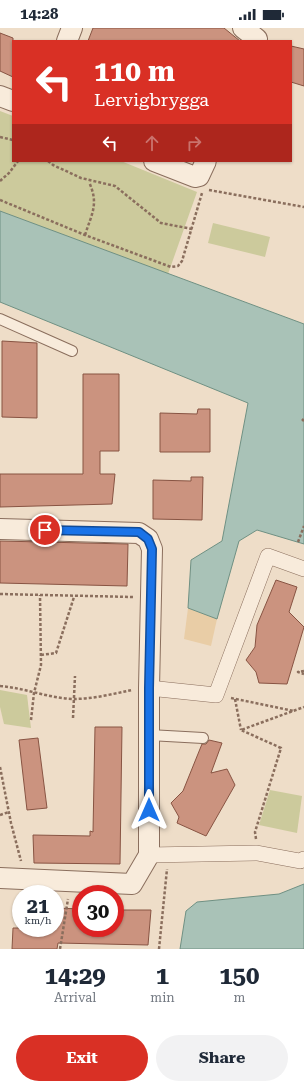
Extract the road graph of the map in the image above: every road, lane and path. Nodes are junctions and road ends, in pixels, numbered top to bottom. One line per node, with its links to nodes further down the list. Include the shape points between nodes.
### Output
1 (72, 28): 2 (street)
2 (67, 40)
3 (0, 96): 4 (street)
4 (12, 101)
5 (0, 137): 6 (path)
6 (12, 140)
7 (17, 162): 11 (path)
8 (49, 162): 12 (path)
9 (157, 162): 10 (street, via 195,177 199,176)
10 (206, 162)
11 (0, 181)
12 (89, 182): 15 (path, via 105,182 115,186 161,223); 16 (path, via 95,200)
13 (0, 200): 16 (path)
14 (304, 207): 15 (path, via 238,196 204,187)
15 (192, 229): 16 (path, via 182,261 178,266 172,267)
16 (85, 235)
17 (0, 320): 18 (lane)
18 (72, 351)
19 (304, 526): 21 (path)
20 (0, 529): 26 (street, via 139,532 148,539 152,549)
21 (298, 542)
22 (304, 569): 34 (street, via 268,556)
23 (0, 594): 24 (path)
24 (40, 595): 25 (path); 27 (path)
25 (74, 597): 26 (path); 27 (path, via 56,653)
26 (151, 598): 32 (street)
27 (41, 655): 33 (path)
28 (304, 671): 29 (path, via 298,672)
29 (304, 674)
30 (75, 676): 35 (path)
31 (0, 686): 33 (path, via 17,687)
32 (149, 688): 34 (street); 35 (path); 42 (street)
33 (34, 693): 35 (path); 40 (path)
34 (216, 695): 36 (path)
35 (74, 699): 39 (path)
36 (235, 699): 38 (path); 41 (path)
37 (304, 709): 38 (path)
38 (295, 711): 41 (path)
39 (73, 718)
40 (31, 720)
41 (241, 730): 47 (path, via 281,748)
42 (149, 735): 43 (lane); 48 (street)
43 (203, 738)
44 (0, 767): 45 (path)
45 (9, 812): 46 (path); 52 (path)
46 (0, 815)
47 (255, 832)
48 (149, 855): 49 (street); 53 (street, via 132,884)
49 (168, 855): 50 (street, via 257,853 300,861); 55 (path)
50 (304, 859)
51 (0, 878): 52 (street)
52 (25, 879): 53 (street)
53 (70, 882): 54 (path)
54 (60, 949)
55 (159, 949)

